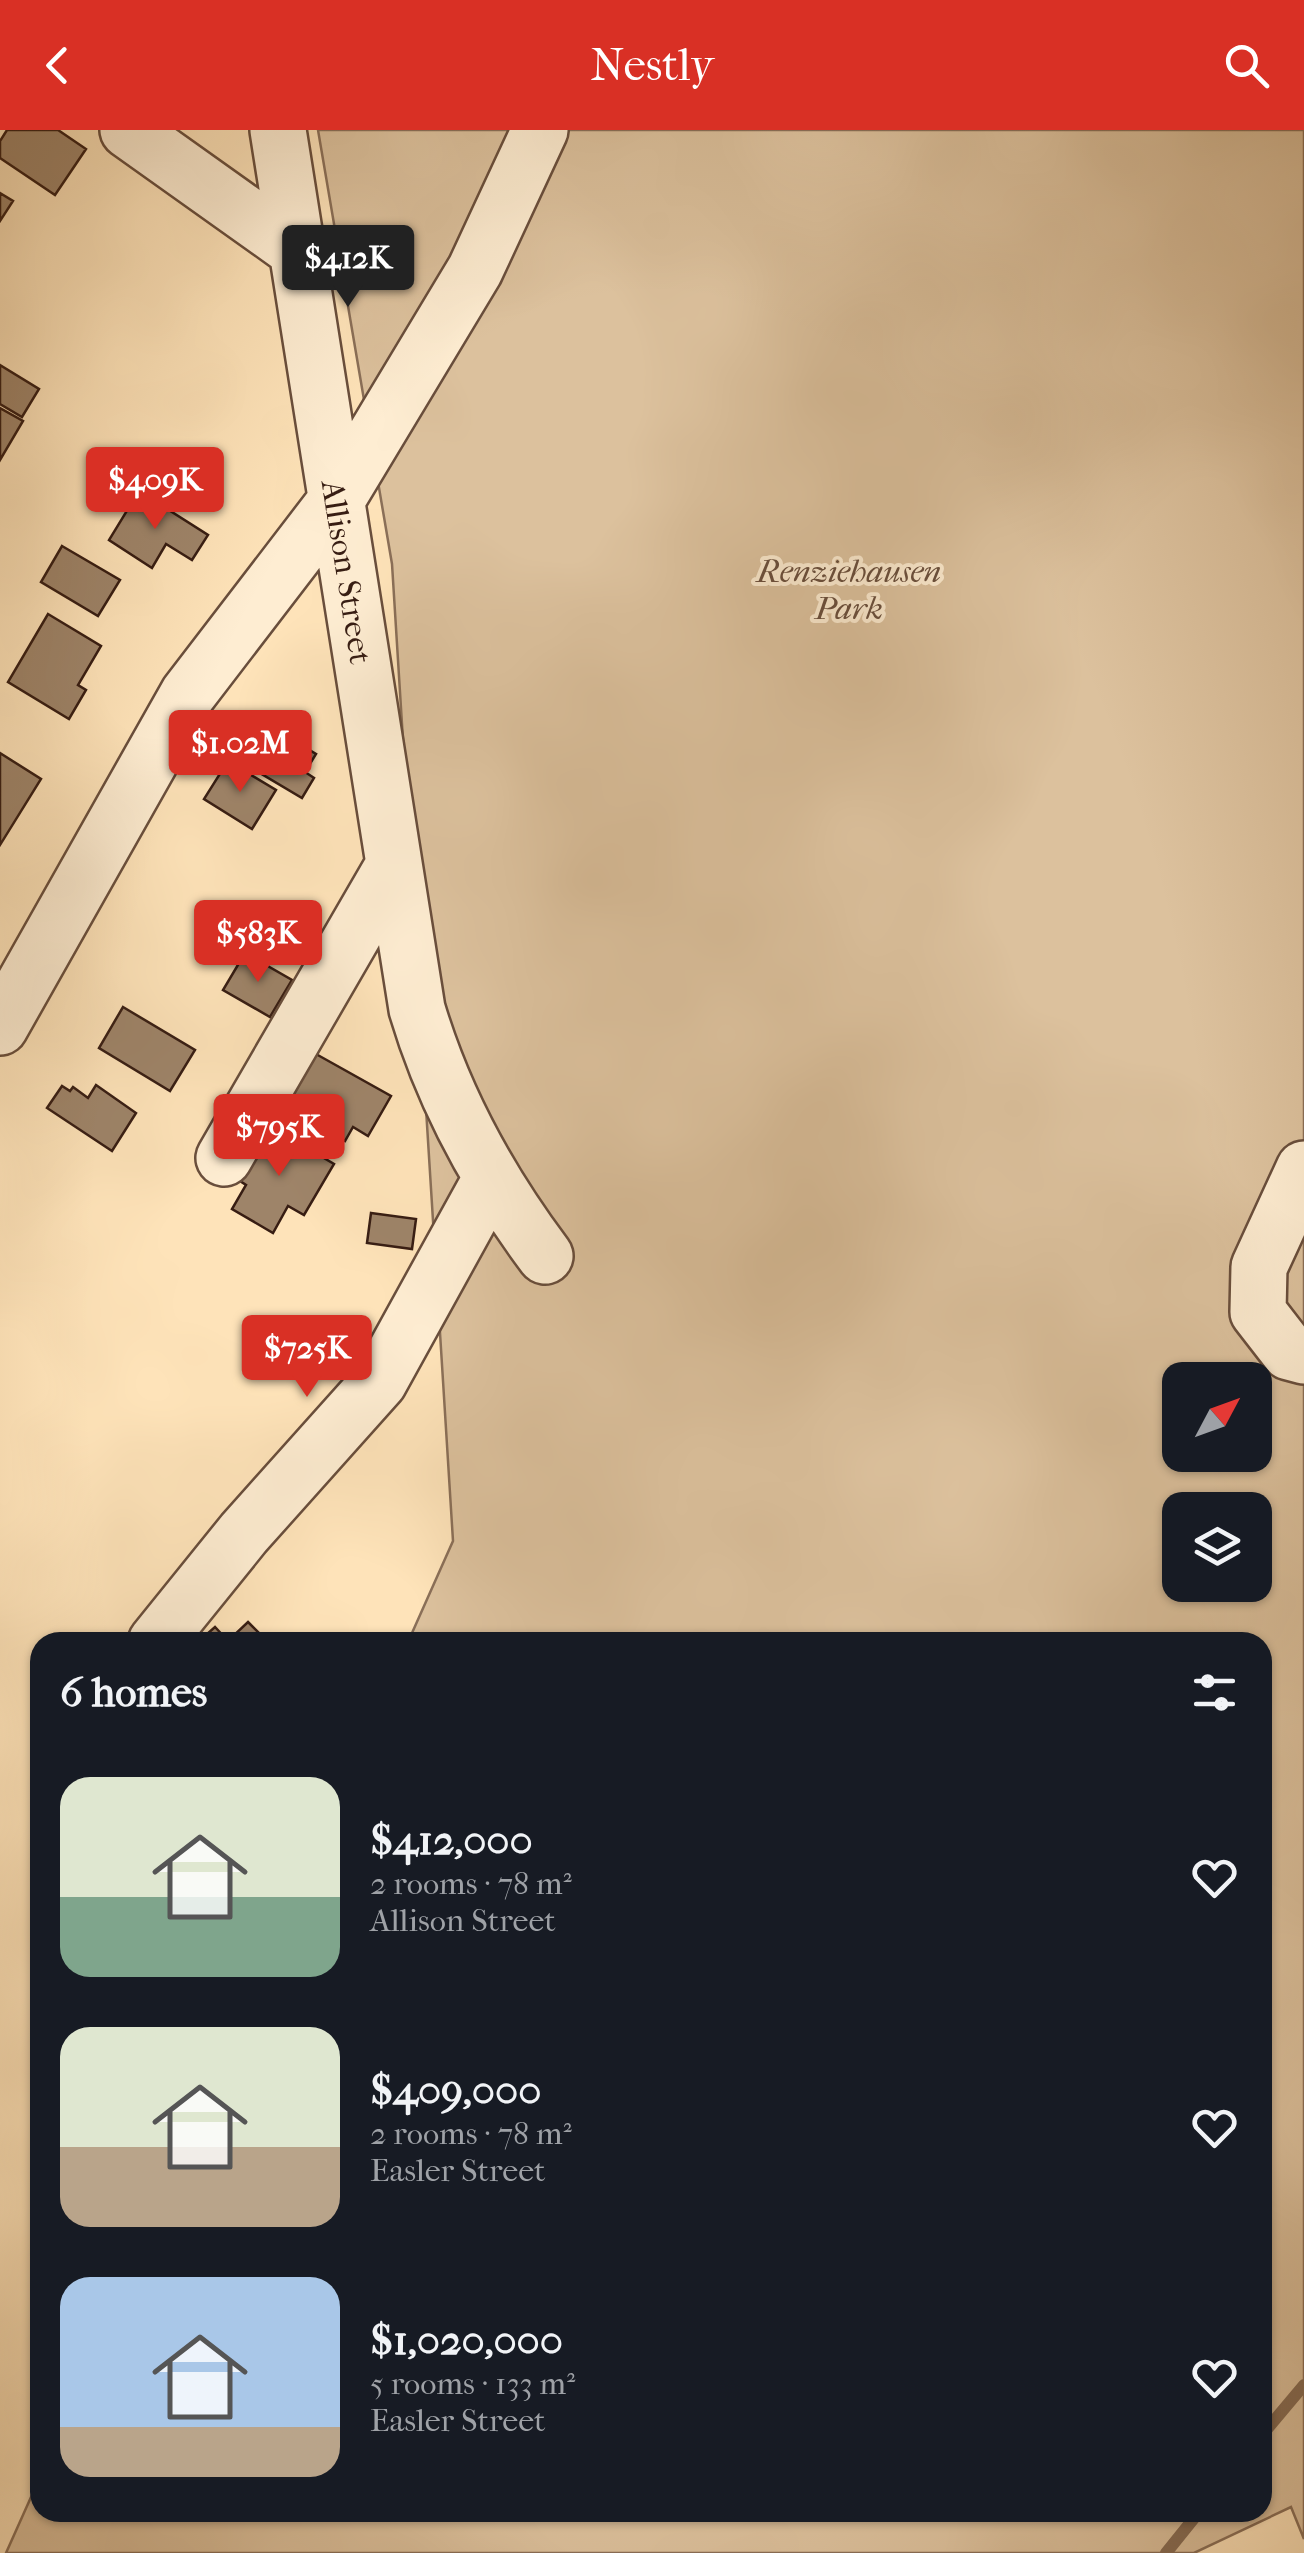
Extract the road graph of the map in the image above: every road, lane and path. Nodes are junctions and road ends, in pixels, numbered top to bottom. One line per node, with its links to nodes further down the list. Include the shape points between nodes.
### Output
1 (128, 130): 4 (street)
2 (278, 130): 4 (street, Allison Street)
3 (540, 130): 5 (street, via 475,270)
4 (295, 250): 5 (street, Allison Street)
5 (336, 501): 6 (street, Allison Street); 7 (street, via 188,694)
6 (392, 868): 8 (street); 10 (street, Allison Street, via 416,1009 433,1064)
7 (1, 1023)
8 (224, 1158)
9 (1304, 1169): 12 (street, via 1259,1267 1258,1312 1289,1352)
10 (492, 1178): 11 (street, Allison Street); 13 (street, via 379,1382)
11 (545, 1256)
12 (1304, 1356)
13 (164, 1632)

